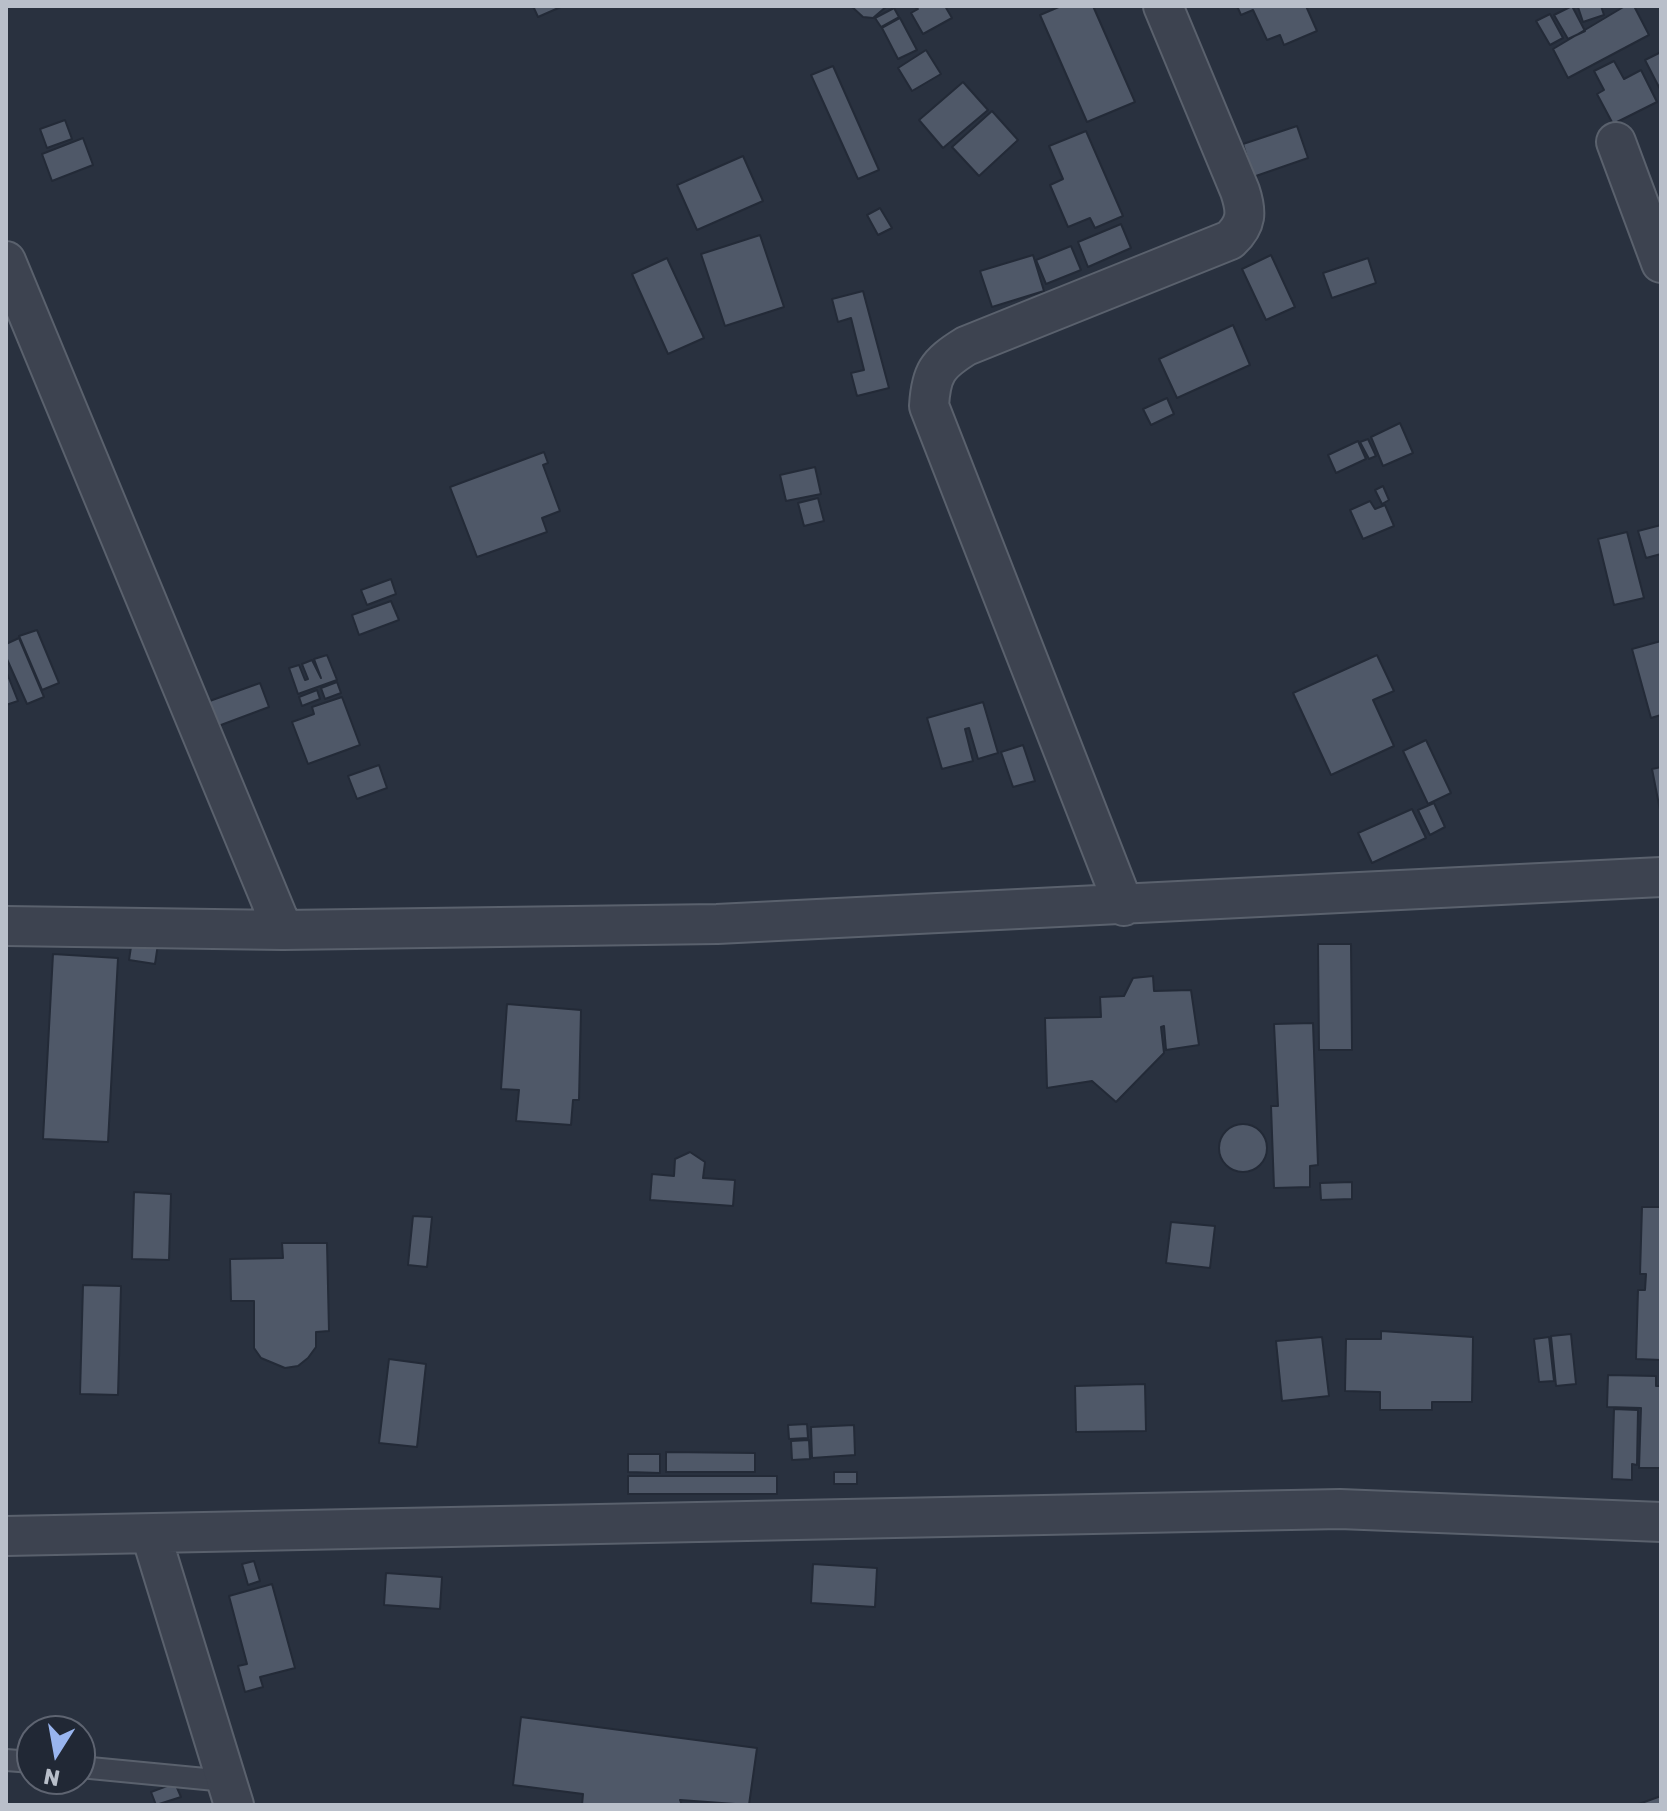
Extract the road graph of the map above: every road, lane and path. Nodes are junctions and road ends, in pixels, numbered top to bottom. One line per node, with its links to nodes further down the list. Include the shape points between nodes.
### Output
1 (1163, 6): 6 (street, via 1240,191 1246,210 1242,229 1230,240 966,346 947,358 931,379 929,406)
2 (1616, 142): 4 (street)
3 (6, 261): 8 (street)
4 (1661, 263)
5 (1661, 877): 6 (street)
6 (1124, 906): 8 (street, via 717,924)
7 (6, 926): 8 (street)
8 (283, 930)
9 (1661, 1522): 10 (street, via 1340,1509)
10 (151, 1535): 11 (street); 13 (street)
11 (6, 1536)
12 (96, 1770): 13 (lane)
13 (230, 1793)

